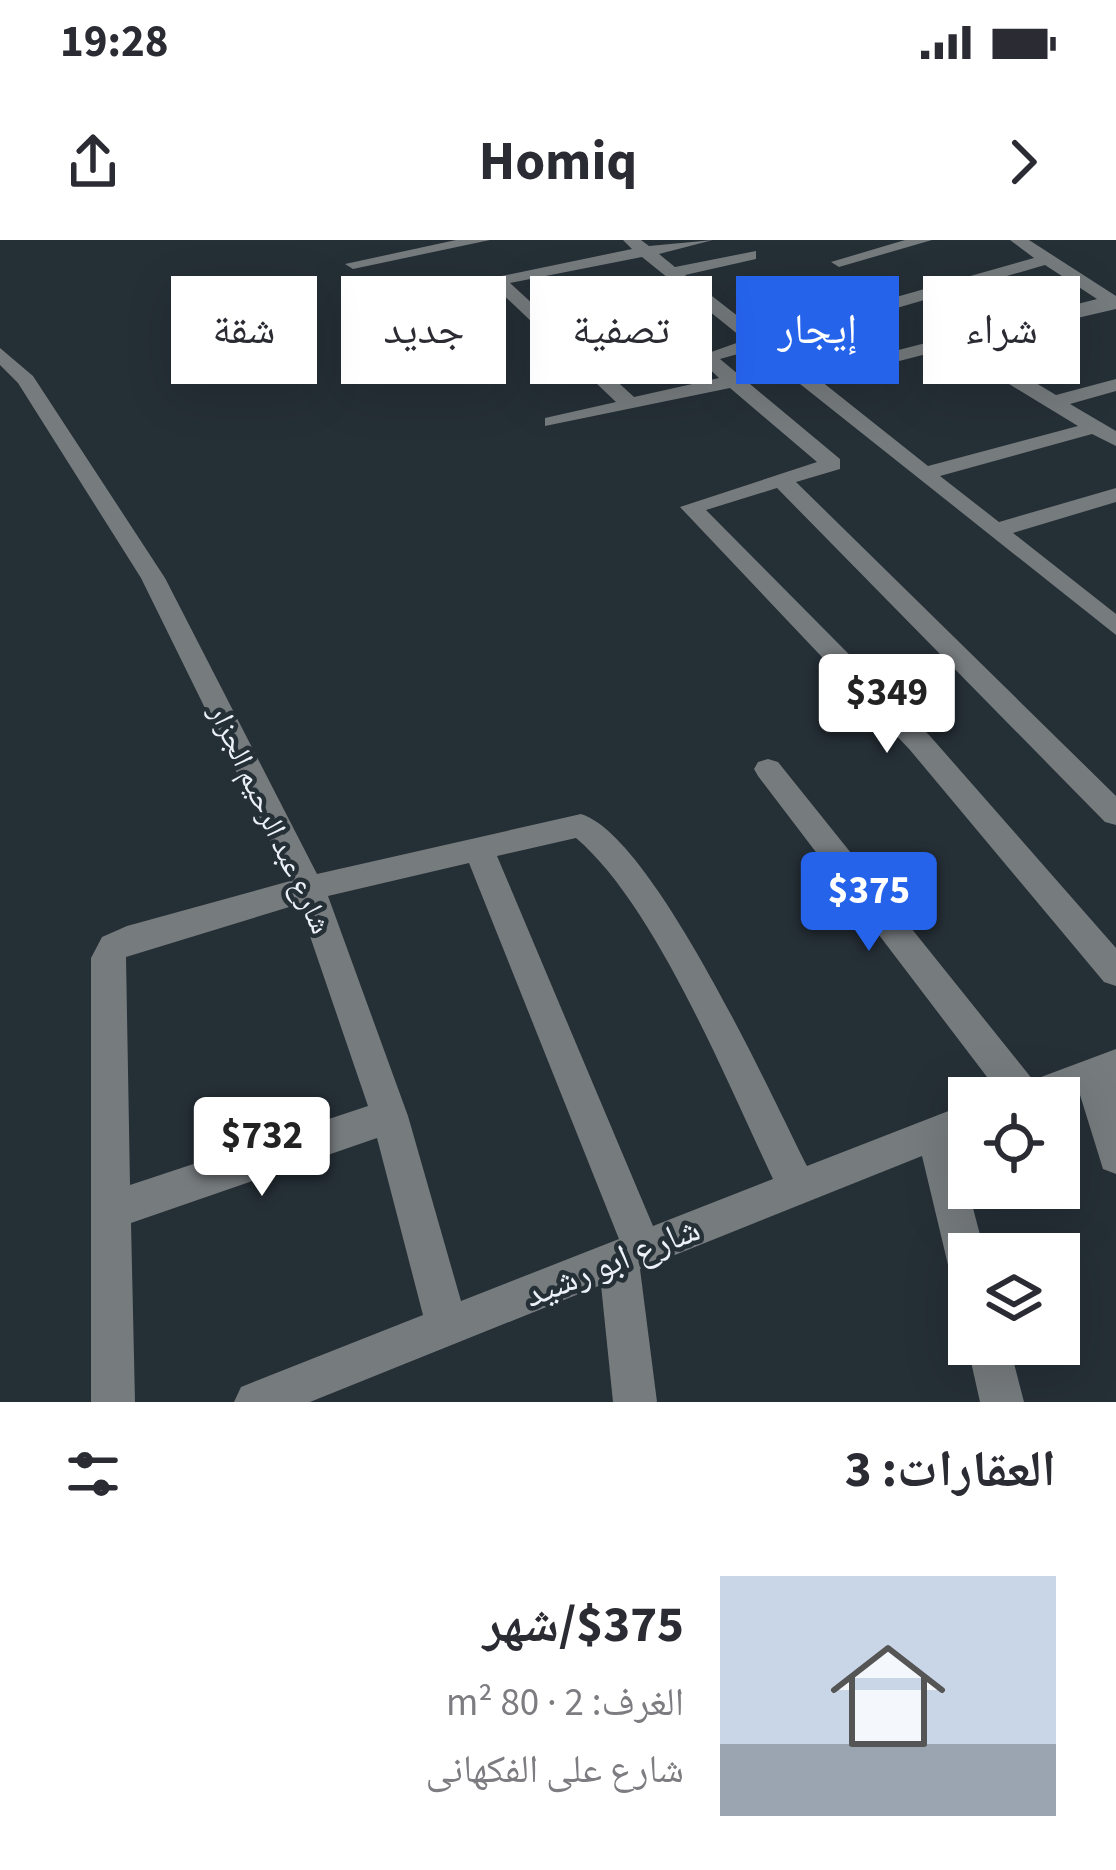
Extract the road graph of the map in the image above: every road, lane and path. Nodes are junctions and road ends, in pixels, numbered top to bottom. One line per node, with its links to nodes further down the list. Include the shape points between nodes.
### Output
1 (482, 240): 9 (street)
2 (705, 240): 5 (street)
3 (924, 240): 8 (street)
4 (1018, 240): 7 (street)
5 (638, 246): 10 (street); 11 (street)
6 (751, 255): 10 (street)
7 (1049, 259): 13 (street); 14 (street)
8 (839, 262)
9 (353, 264)
10 (672, 273): 16 (street)
11 (506, 278)
12 (506, 288): 24 (street)
13 (899, 302)
14 (1114, 303): 15 (street)
15 (1080, 311)
16 (736, 323)
17 (736, 349): 19 (street, via 706,357)
18 (0, 354): 38 (street, شارع عبد الرحيم الجزار, via 26,380 153,578)
19 (734, 381): 24 (street); 29 (street)
20 (813, 384): 27 (street)
21 (1025, 384): 23 (street)
22 (1116, 385): 23 (street)
23 (1055, 402): 26 (street)
24 (631, 405): 25 (street)
25 (552, 422)
26 (1096, 427): 28 (street); 30 (street)
27 (880, 436): 29 (street); 30 (street)
28 (1116, 440)
29 (820, 452): 31 (street, via 830,466)
30 (926, 473): 33 (street)
31 (781, 480): 36 (street); 39 (street, via 692,509 920,743)
32 (1116, 495): 33 (street)
33 (997, 530): 34 (street)
34 (1116, 627)
35 (768, 769): 41 (street)
36 (1116, 814)
37 (478, 847): 38 (street); 45 (street, via 573,825 595,833 643,895); 47 (street)
38 (308, 888): 42 (street, شارع عبد الرحيم الجزار); 46 (street, via 111,951)
39 (1116, 972)
40 (1104, 1070): 44 (street)
41 (1010, 1077)
42 (390, 1116): 46 (street); 48 (street, شارع عبد الرحيم الجزار)
43 (948, 1129): 45 (street, شارع ابو رشيد)
44 (1116, 1156)
45 (798, 1188): 47 (street, شارع ابو رشيد)
46 (110, 1211): 50 (street)
47 (631, 1255): 48 (street, شارع ابو رشيد); 52 (street)
48 (447, 1327): 51 (street, شارع ابو رشيد)
49 (993, 1365): 53 (street)
50 (113, 1402)
51 (256, 1402)
52 (635, 1402)
53 (1002, 1402)

